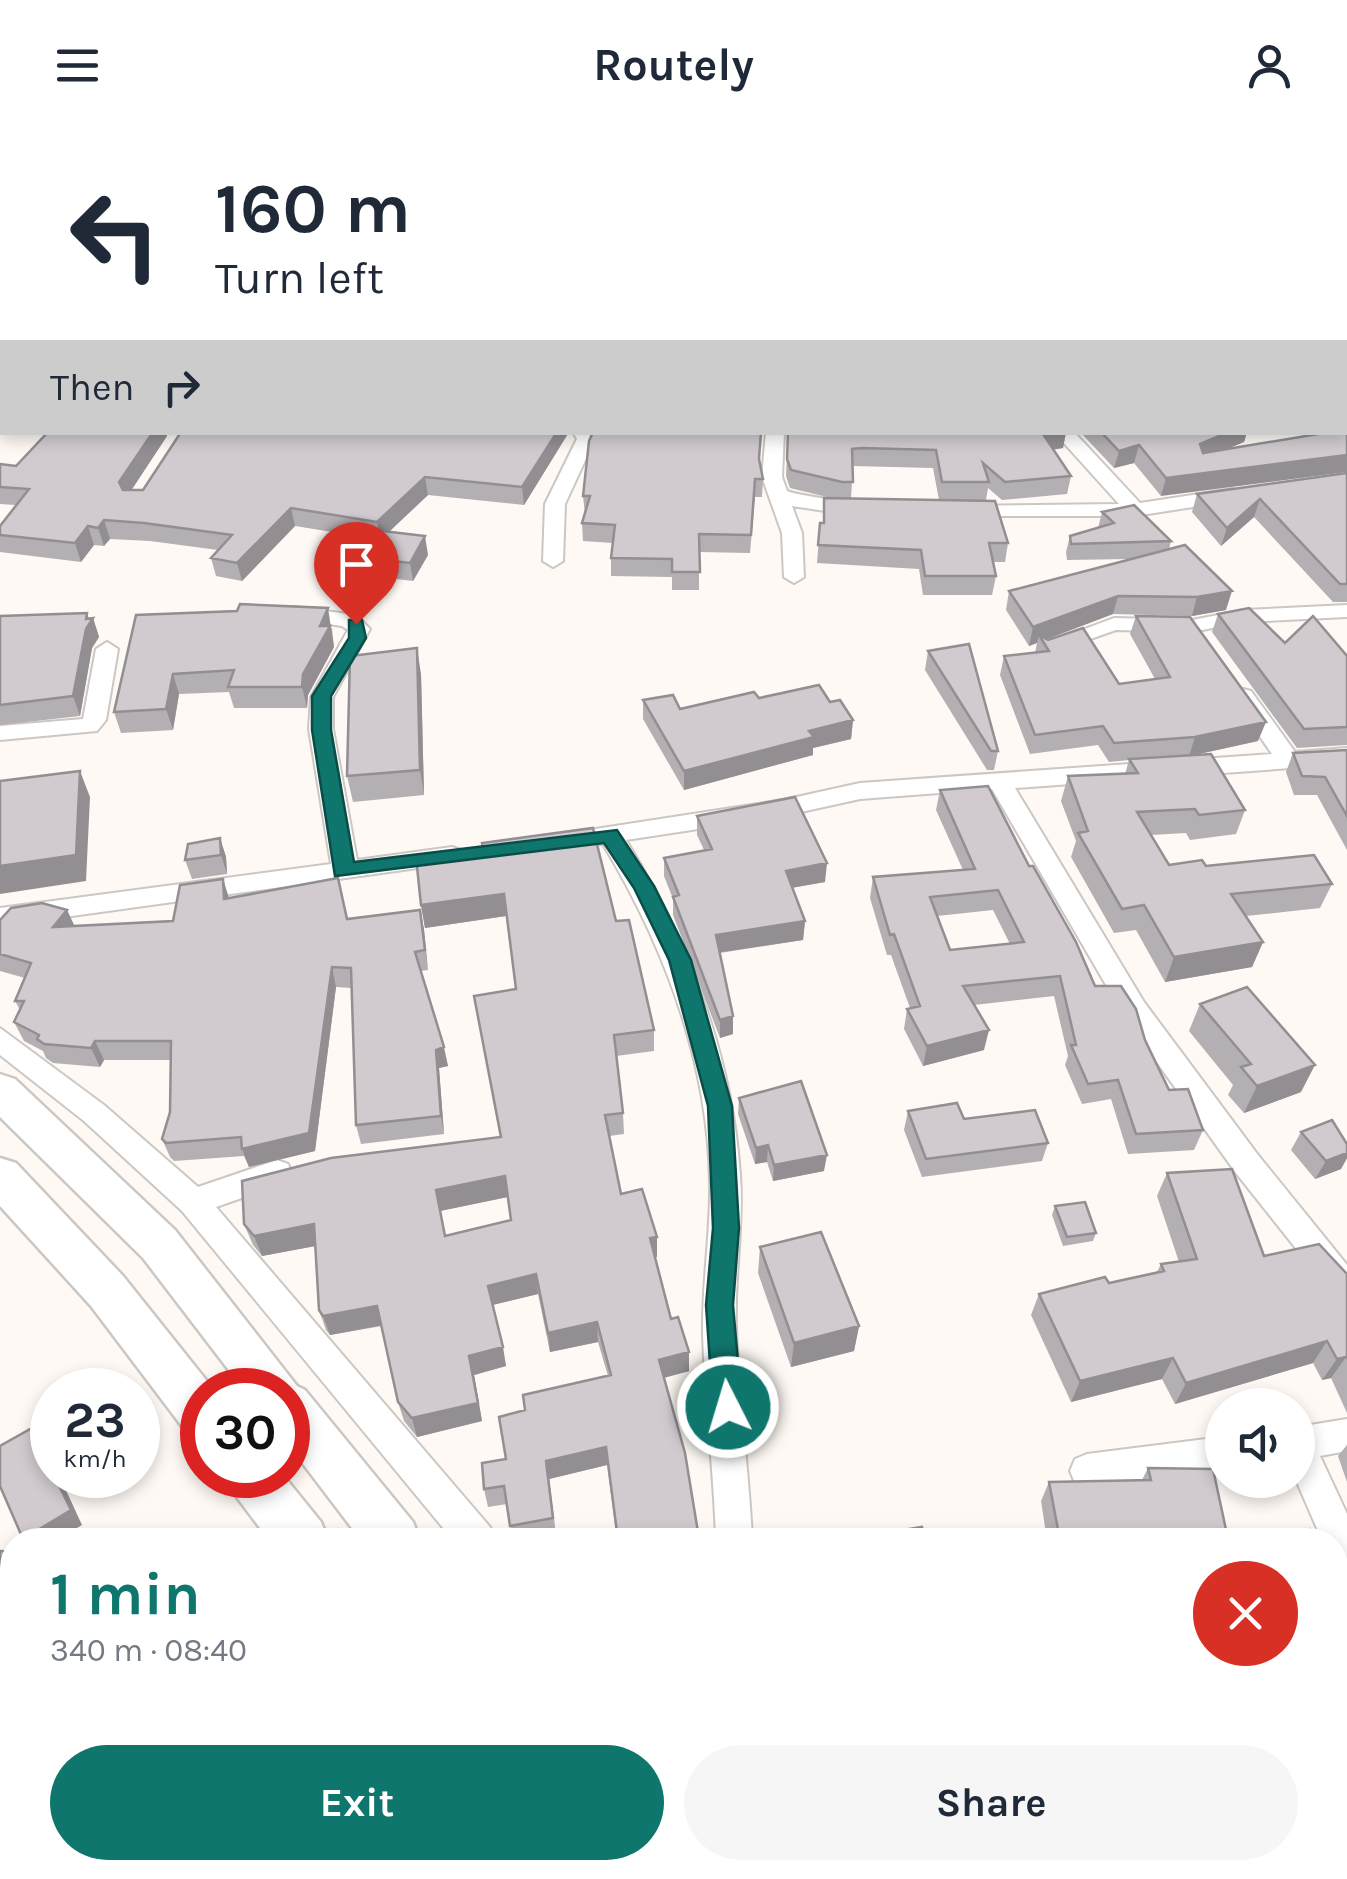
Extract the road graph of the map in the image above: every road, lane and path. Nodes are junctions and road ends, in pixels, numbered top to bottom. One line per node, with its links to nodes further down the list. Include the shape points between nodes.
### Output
1 (584, 435): 9 (street, via 576,467 555,504)
2 (776, 435): 5 (street)
3 (1066, 435): 7 (street)
4 (1248, 492): 7 (street)
5 (777, 494): 6 (street, via 809,506); 10 (street, via 792,533)
6 (887, 510)
7 (1135, 510): 8 (street)
8 (936, 512)
9 (553, 561)
10 (794, 577)
11 (1347, 611): 13 (street)
12 (288, 613): 25 (street, via 348,620 359,630 322,696)
13 (1192, 626): 14 (street, via 1114,624); 16 (street)
14 (1043, 648)
15 (108, 649): 18 (street, via 90,726)
16 (1212, 652)
17 (1231, 678): 20 (street)
18 (0, 733)
19 (1347, 756): 20 (street)
20 (1290, 762): 21 (street)
21 (1001, 784): 22 (street, via 860,791); 32 (street, via 1134,1009)
22 (610, 835): 23 (street); 45 (street, via 680,960 720,1106 726,1228 719,1305)
23 (533, 846)
24 (476, 853): 25 (street)
25 (342, 871): 26 (street)
26 (0, 917)
27 (0, 1039): 31 (street)
28 (0, 1092): 33 (main road, via 159,1244)
29 (308, 1166): 31 (street)
30 (0, 1176): 34 (main road, via 107,1291)
31 (193, 1202): 44 (street)
32 (1347, 1289)
33 (257, 1368)
34 (180, 1385)
35 (310, 1434): 43 (main road)
36 (1347, 1435): 37 (street)
37 (1315, 1441)
38 (1205, 1455): 39 (street)
39 (1087, 1472)
40 (1315, 1482): 46 (street)
41 (269, 1498): 42 (main road)
42 (293, 1528)
43 (385, 1528)
44 (467, 1528)
45 (733, 1528)
46 (1335, 1528)

